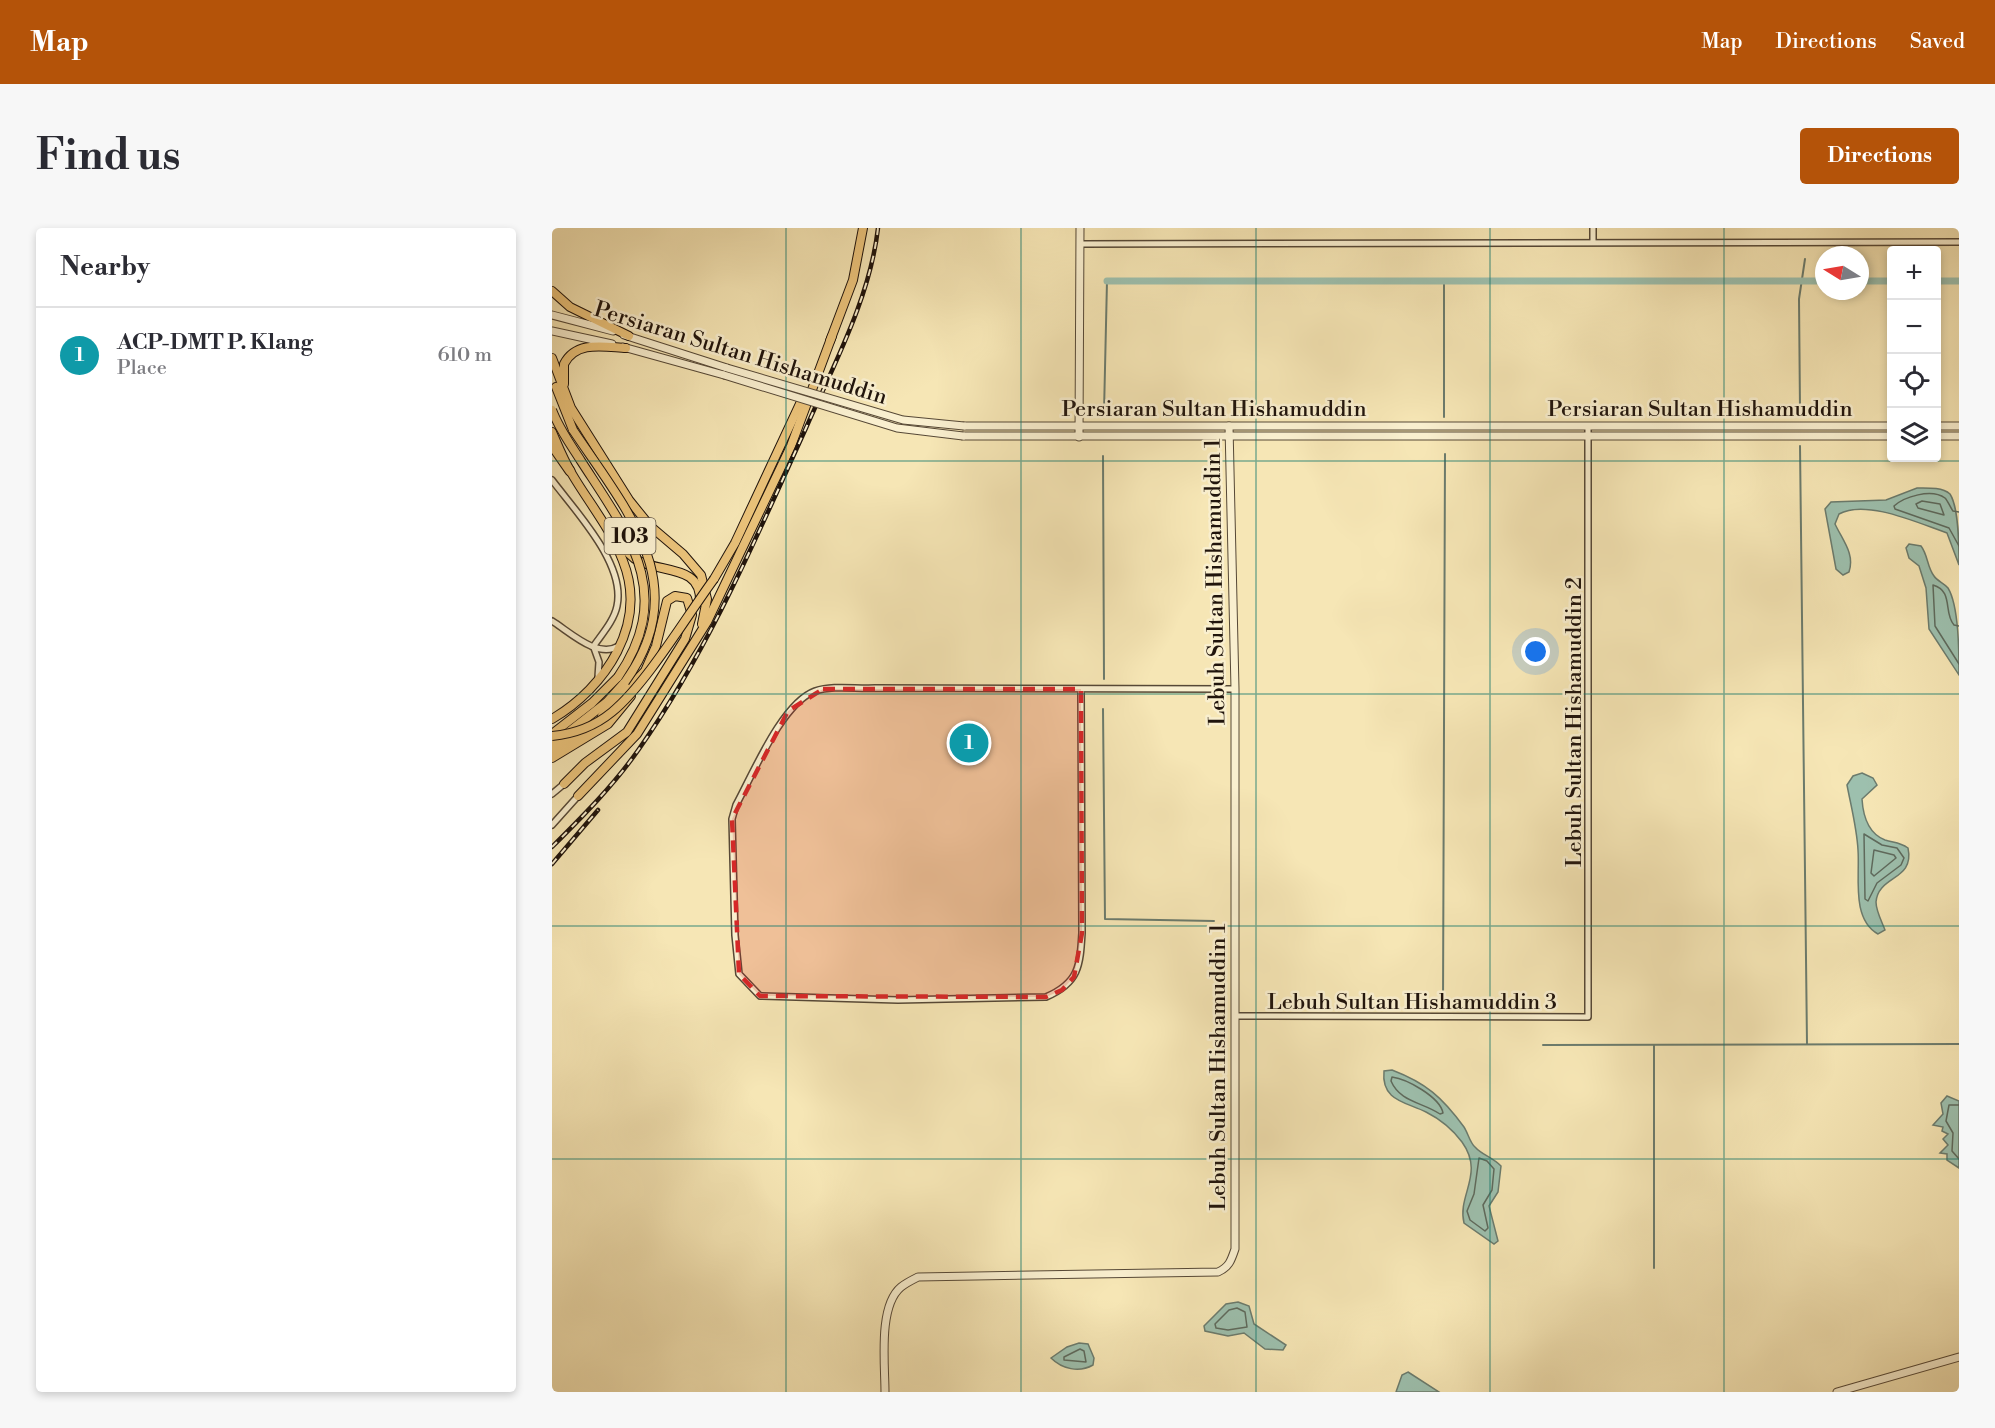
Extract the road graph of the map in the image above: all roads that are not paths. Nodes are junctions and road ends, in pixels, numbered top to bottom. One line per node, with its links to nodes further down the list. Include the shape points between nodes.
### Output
1 (863, 228): 11 (main road, via 853,280)
2 (1080, 228): 6 (street)
3 (1593, 228): 4 (street)
4 (1593, 242): 5 (street); 6 (street)
5 (1959, 242)
6 (1081, 244): 17 (street)
7 (552, 291): 10 (main road, via 570,307)
8 (552, 315): 10 (street, Persiaran Sultan Hishamuddin)
9 (552, 331): 12 (street, Persiaran Sultan Hishamuddin)
10 (629, 336): 14 (street, Persiaran Sultan Hishamuddin)
11 (832, 336): 37 (main road, via 791,446 716,606); 39 (main road, bridge, via 735,543)
12 (627, 348): 14 (street, Persiaran Sultan Hishamuddin); 15 (main road, via 585,347 569,356 562,374)
13 (552, 359): 15 (main road); 40 (main road, 103, bridge, via 558,396 573,430 630,516 643,539 651,567 655,597 651,625 641,656)
14 (725, 372): 17 (street, Persiaran Sultan Hishamuddin, bridge, via 903,420 964,426); 27 (street, Persiaran Sultan Hishamuddin, bridge, via 897,428 963,436)
15 (571, 408): 37 (main road, via 636,510 701,575 707,605)
16 (552, 410): 40 (main road, 103, bridge, via 630,536 639,558 643,615)
17 (1079, 426): 18 (street, Persiaran Sultan Hishamuddin); 27 (street)
18 (1229, 426): 19 (street, Persiaran Sultan Hishamuddin); 28 (street, Lebuh Sultan Hishamuddin 1)
19 (1588, 426): 20 (street, Persiaran Sultan Hishamuddin); 29 (street, Lebuh Sultan Hishamuddin 2)
20 (1887, 426)
21 (1941, 426): 22 (street)
22 (1959, 426)
23 (552, 432): 31 (main road)
24 (1887, 436): 29 (street, Persiaran Sultan Hishamuddin)
25 (1941, 436): 26 (street)
26 (1959, 436)
27 (1079, 437): 28 (street, Persiaran Sultan Hishamuddin)
28 (1229, 437): 29 (street, Persiaran Sultan Hishamuddin); 43 (street, Lebuh Sultan Hishamuddin 1)
29 (1588, 437): 55 (street, Lebuh Sultan Hishamuddin 2)
30 (552, 445): 31 (highway)
31 (570, 471): 33 (main road)
32 (552, 480): 38 (street, via 604,551 615,580 617,606)
33 (606, 526): 35 (main road, via 628,580 630,610); 36 (main road, via 634,559 681,571 694,582 700,599)
34 (552, 621): 38 (street)
35 (624, 638): 38 (street, via 613,649); 41 (main road, via 616,657)
36 (685, 639): 48 (main road, via 692,607 687,598 675,596 665,604 656,646 639,679 598,720); 50 (main road, via 627,732)
37 (695, 641): 52 (main road, via 631,742)
38 (593, 647): 41 (street, via 600,667)
39 (643, 678): 46 (main road, bridge, via 619,706 600,720 575,731); 49 (main road, bridge, via 608,724)
40 (621, 680): 46 (main road, 103); 47 (main road, 103, via 607,702)
41 (591, 688): 44 (main road); 45 (main road)
42 (1081, 689): 42 (street, via 823,689 800,699 788,711 732,819 735,935 739,974 745,983 760,996 797,998 1046,997 1062,990 1080,964 1082,933); 43 (street)
43 (1235, 690): 54 (street, Lebuh Sultan Hishamuddin 1)
44 (552, 719)
45 (552, 727)
46 (552, 735)
47 (552, 745)
48 (552, 750)
49 (552, 758)
50 (564, 784): 51 (street)
51 (552, 794)
52 (578, 796): 53 (street)
53 (552, 825)
54 (1235, 1017): 55 (street, Lebuh Sultan Hishamuddin 3); 57 (street, Lebuh Sultan Hishamuddin 1, via 1235,1249 1226,1269 918,1277 900,1287 889,1303)
55 (1588, 1017)
56 (1959, 1357): 58 (street)
57 (885, 1392)
58 (1837, 1392)

